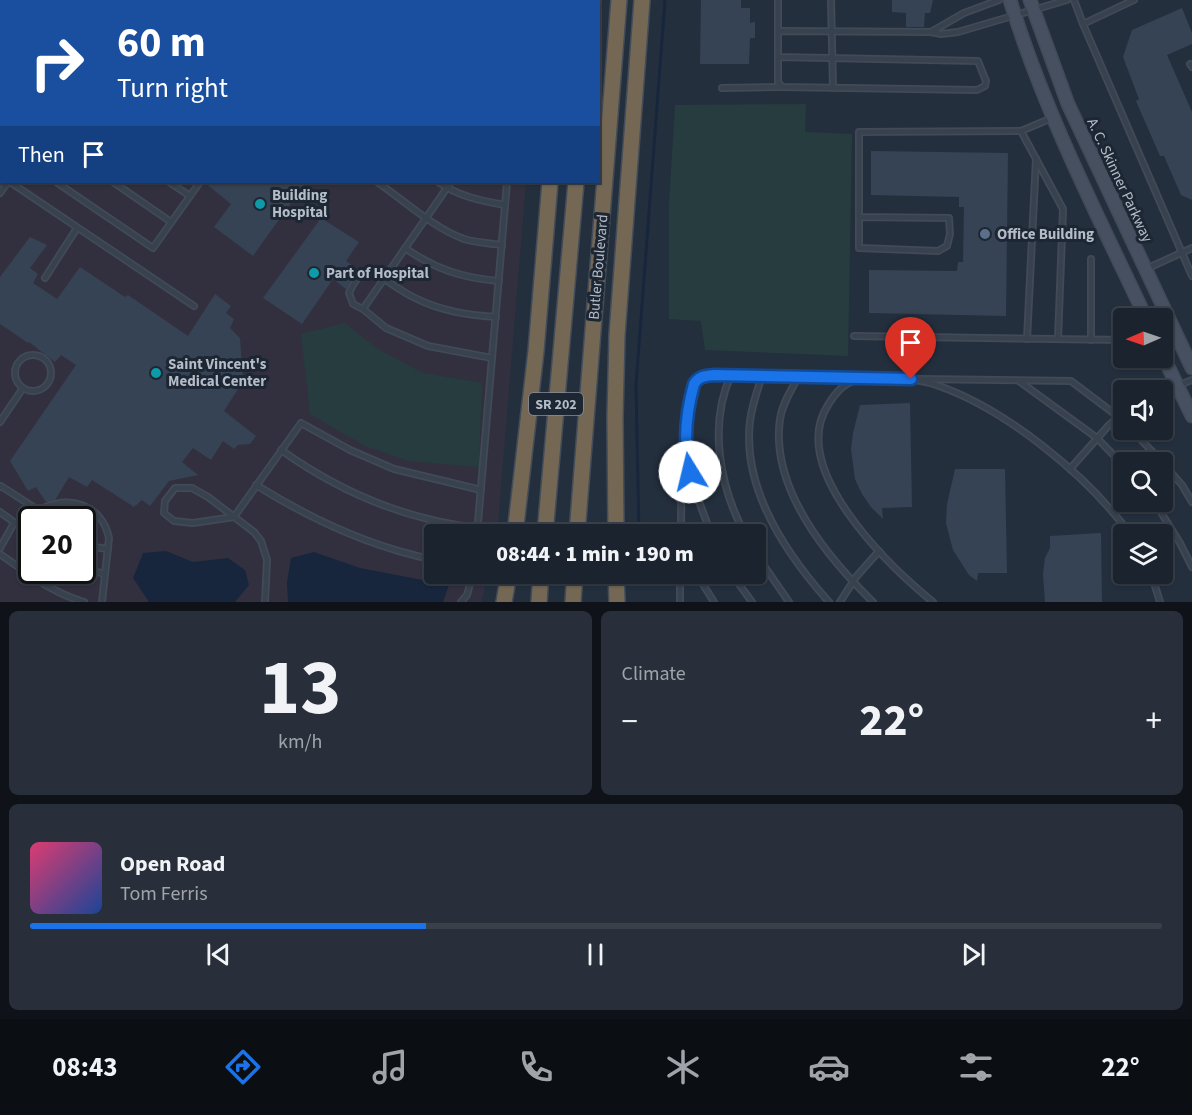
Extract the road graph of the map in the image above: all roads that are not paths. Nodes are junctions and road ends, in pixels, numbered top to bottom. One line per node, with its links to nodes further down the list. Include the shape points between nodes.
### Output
1 (619, 0): 102 (highway, Butler Boulevard / SR 202)
2 (642, 0): 103 (highway, via 617,335)
3 (778, 0): 13 (lane)
4 (831, 0): 14 (lane)
5 (999, 0): 15 (lane, via 964,13)
6 (1010, 0): 11 (main road)
7 (1067, 0): 10 (lane)
8 (1074, 0): 12 (lane)
9 (1134, 0): 12 (lane)
10 (1032, 5): 11 (lane); 47 (main road, A. C. Skinner Parkway, via 1068,104)
11 (1014, 15): 15 (lane, via 957,32); 21 (main road)
12 (1083, 24): 45 (lane)
13 (778, 31): 14 (lane); 16 (lane)
14 (832, 32): 15 (lane); 17 (lane)
15 (931, 32)
16 (778, 57): 17 (lane); 19 (lane, via 778,82)
17 (833, 58): 20 (lane); 20 (lane, via 978,61 986,81 977,90)
18 (722, 87): 19 (lane)
19 (782, 87): 20 (lane)
20 (833, 88)
21 (1052, 118): 22 (lane); 53 (main road)
22 (1022, 131): 23 (lane); 38 (lane, via 859,132)
23 (1036, 159): 57 (lane); 58 (lane, via 1063,209)
24 (10, 183): 41 (lane)
25 (57, 183): 40 (lane, via 153,248)
26 (114, 183): 40 (lane)
27 (170, 183): 36 (lane)
28 (199, 183): 36 (lane)
29 (378, 183): 39 (lane)
30 (440, 183): 35 (lane)
31 (450, 183): 35 (lane)
32 (507, 183): 37 (lane)
33 (550, 183): 100 (highway)
34 (576, 183): 101 (highway, Butler Boulevard / SR 202)
35 (447, 188): 37 (lane, via 476,200); 39 (lane)
36 (190, 196): 40 (lane)
37 (505, 205): 42 (lane)
38 (859, 217): 38 (lane, via 859,248 938,251 947,246 949,218)
39 (426, 218): 42 (lane, via 465,239); 43 (lane)
40 (171, 222)
41 (77, 228): 49 (lane); 52 (lane)
42 (502, 245): 51 (lane)
43 (405, 248): 50 (lane); 51 (lane, via 444,270)
44 (1192, 248): 45 (lane)
45 (1181, 253): 47 (lane); 48 (lane)
46 (1091, 259): 59 (lane)
47 (1145, 269): 63 (main road, A. C. Skinner Parkway)
48 (1192, 276)
49 (45, 278)
50 (384, 278): 54 (lane); 54 (lane, via 372,271 365,272 353,284 349,293 353,304); 55 (lane, via 441,309)
51 (499, 281): 55 (lane)
52 (194, 306)
53 (1141, 308)
54 (363, 309): 61 (lane, via 386,328 428,346)
55 (496, 317): 61 (lane)
56 (854, 336): 57 (lane)
57 (1027, 339): 58 (lane)
58 (1058, 339): 59 (lane)
59 (1091, 340): 60 (lane)
60 (1113, 340)
61 (492, 358): 88 (lane)
62 (1169, 368): 71 (main road)
63 (1192, 368)
64 (731, 375): 65 (lane); 81 (lane, via 697,379); 106 (lane, via 719,425 720,458)
65 (762, 376): 66 (lane); 141 (lane, via 749,422 754,477 782,540)
66 (798, 377): 67 (lane); 119 (lane, via 780,421 784,470 807,525)
67 (864, 379): 68 (lane); 112 (lane, via 852,381 832,398 820,422 819,445 840,501)
68 (911, 379): 69 (lane); 84 (lane, via 938,385 988,410 1044,446)
69 (1018, 380): 74 (lane, via 1071,381); 78 (lane)
70 (1192, 380): 71 (lane)
71 (1178, 386): 73 (lane); 75 (main road)
72 (23, 388): 72 (lane, via 41,390 49,381 51,370 45,359 34,355 18,363 15,374); 76 (lane)
73 (1173, 388)
74 (1113, 409)
75 (1192, 416)
76 (0, 422)
77 (1113, 422): 78 (lane)
78 (1097, 438): 83 (lane); 84 (lane)
79 (1141, 440): 82 (lane)
80 (282, 450): 86 (lane); 88 (lane, via 301,423 394,470); 98 (lane, via 326,480 367,499)
81 (685, 451): 104 (lane); 105 (lane)
82 (1153, 452)
83 (1113, 455)
84 (1070, 469): 107 (lane)
85 (1173, 475): 89 (lane)
86 (256, 485): 96 (lane); 114 (lane, via 288,505 360,539)
87 (0, 487): 90 (lane)
88 (481, 490): 99 (lane)
89 (1192, 502)
90 (33, 506)
91 (50, 506): 92 (lane, via 73,502)
92 (83, 506)
93 (0, 512): 97 (lane)
94 (1161, 512): 115 (lane)
95 (96, 516): 111 (lane, via 107,529)
96 (234, 517): 96 (lane, via 192,489 175,488 165,501 164,513 174,521 193,523); 132 (lane, via 255,532 266,552)
97 (14, 523): 108 (lane); 110 (lane)
98 (445, 524)
99 (478, 524)
100 (516, 524)
101 (546, 524)
102 (578, 524)
103 (616, 524)
104 (681, 524)
105 (707, 524)
106 (739, 524)
107 (1122, 524)
108 (18, 526)
109 (96, 547): 111 (lane)
110 (0, 548)
111 (108, 549): 118 (lane)
112 (879, 551): 119 (lane); 144 (lane)
113 (0, 554): 130 (lane, via 44,586)
114 (424, 557)
115 (1192, 567)
116 (766, 569): 140 (lane)
117 (96, 571): 118 (lane)
118 (105, 574): 131 (lane)
119 (852, 582): 142 (lane); 143 (lane)
120 (470, 584): 133 (lane)
121 (507, 584): 134 (highway)
122 (540, 584): 135 (highway)
123 (574, 584): 136 (highway)
124 (616, 584): 129 (highway)
125 (680, 584): 137 (lane)
126 (703, 584): 138 (lane)
127 (739, 584): 139 (lane)
128 (1154, 584): 145 (lane)
129 (616, 600)
130 (84, 602)
131 (102, 602)
132 (264, 602)
133 (461, 602)
134 (504, 602)
135 (539, 602)
136 (573, 602)
137 (680, 602)
138 (714, 602)
139 (752, 602)
140 (789, 602)
141 (829, 602)
142 (840, 602)
143 (873, 602)
144 (933, 602)
145 (1160, 602)

